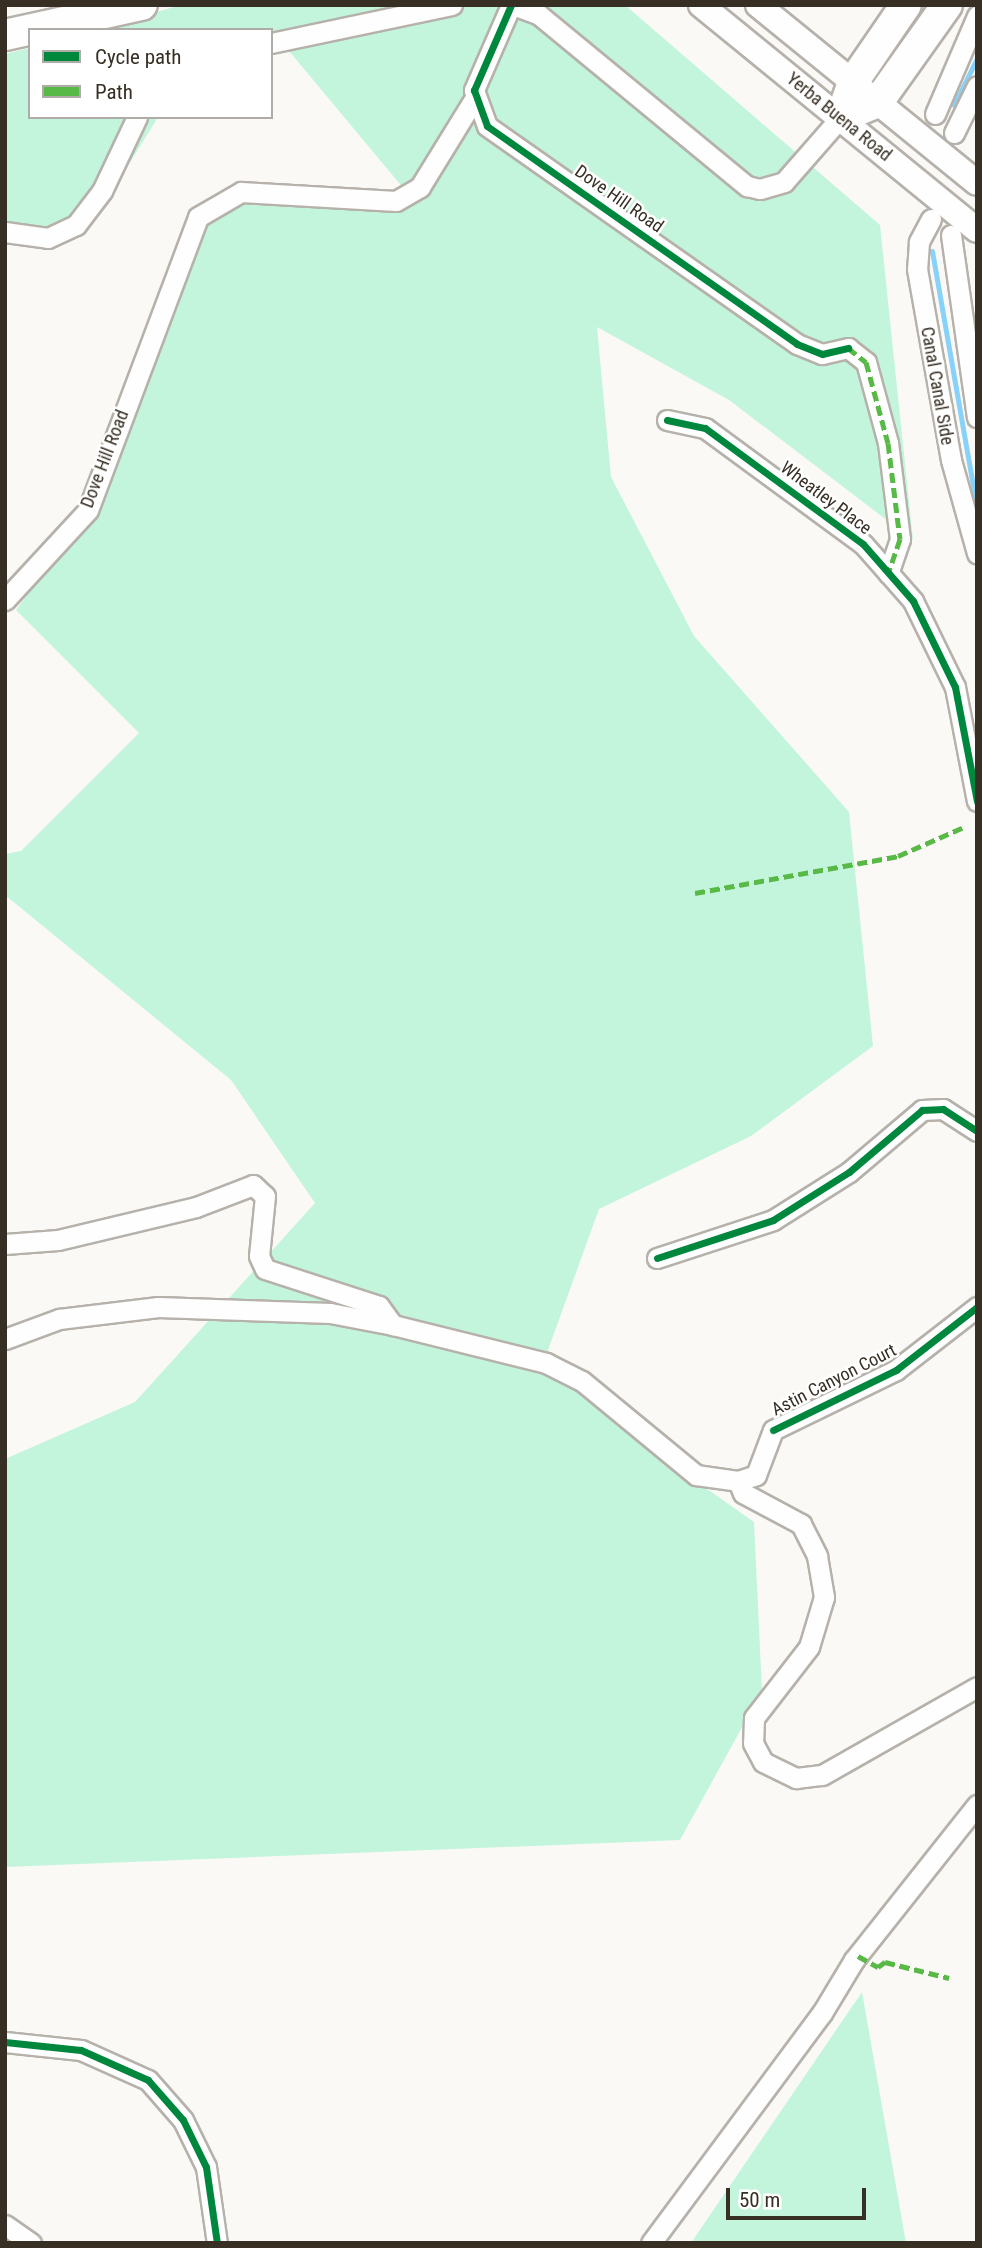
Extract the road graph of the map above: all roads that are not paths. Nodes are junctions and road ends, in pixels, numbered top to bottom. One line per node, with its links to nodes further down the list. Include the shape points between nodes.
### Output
1 (142, 5): 9 (highway)
2 (452, 5): 12 (street)
3 (512, 5): 15 (street, Dove Hill Road); 18 (street, Dove Hill Road, via 538,14 747,186 760,189 785,181)
4 (701, 5): 18 (main road, Yerba Buena Road)
5 (758, 5): 13 (main road, Yerba Buena Road)
6 (906, 5): 13 (highway)
7 (947, 5): 16 (highway)
8 (977, 16): 17 (street)
9 (37, 28)
10 (28, 30): 11 (highway)
11 (5, 35)
12 (273, 43)
13 (853, 82): 16 (main road, Yerba Buena Road); 18 (highway)
14 (977, 86): 20 (street)
15 (473, 101): 29 (street, Dove Hill Road, via 487,126 797,344 822,354 848,348 866,362 888,443 900,539); 30 (street, Dove Hill Road, via 420,187 396,201 242,192 198,217 88,510)
16 (878, 102): 18 (highway); 21 (main road, Yerba Buena Road)
17 (935, 114)
18 (841, 117): 23 (main road, Yerba Buena Road)
19 (136, 119): 24 (street, via 102,191 76,225 48,238)
20 (954, 133)
21 (977, 183)
22 (931, 219): 28 (street, Canal Canal Side, via 919,243 917,269 951,460)
23 (977, 230)
24 (5, 232)
25 (951, 235): 26 (street, Canal Canal Side)
26 (977, 417)
27 (667, 419): 29 (street, Wheatley Place, via 705,428 863,544)
28 (977, 553)
29 (888, 573): 31 (street, Wheatley Place, via 914,601 955,687)
30 (5, 600)
31 (977, 801)
32 (977, 1131): 34 (street, via 943,1109 922,1110 849,1172 773,1220)
33 (5, 1244): 36 (street, via 58,1240 196,1207 253,1185 265,1196 260,1248 270,1273 379,1306)
34 (657, 1258)
35 (977, 1307): 38 (street, Astin Canyon Court, via 896,1370 773,1430 756,1475)
36 (393, 1325): 37 (street, via 330,1313 158,1307 59,1319); 38 (street, via 546,1363 582,1381 696,1475)
37 (5, 1339)
38 (738, 1481): 39 (street, via 743,1493 801,1524 817,1556 824,1597 809,1647 754,1718 753,1743 763,1762 796,1778 822,1775)
39 (977, 1687)
40 (977, 1805): 45 (street, via 854,1960 822,2013)
41 (5, 2042): 44 (street, via 81,2050 148,2080 183,2120 206,2167)
42 (5, 2225): 43 (street)
43 (31, 2243)
44 (217, 2243)
45 (651, 2243)

